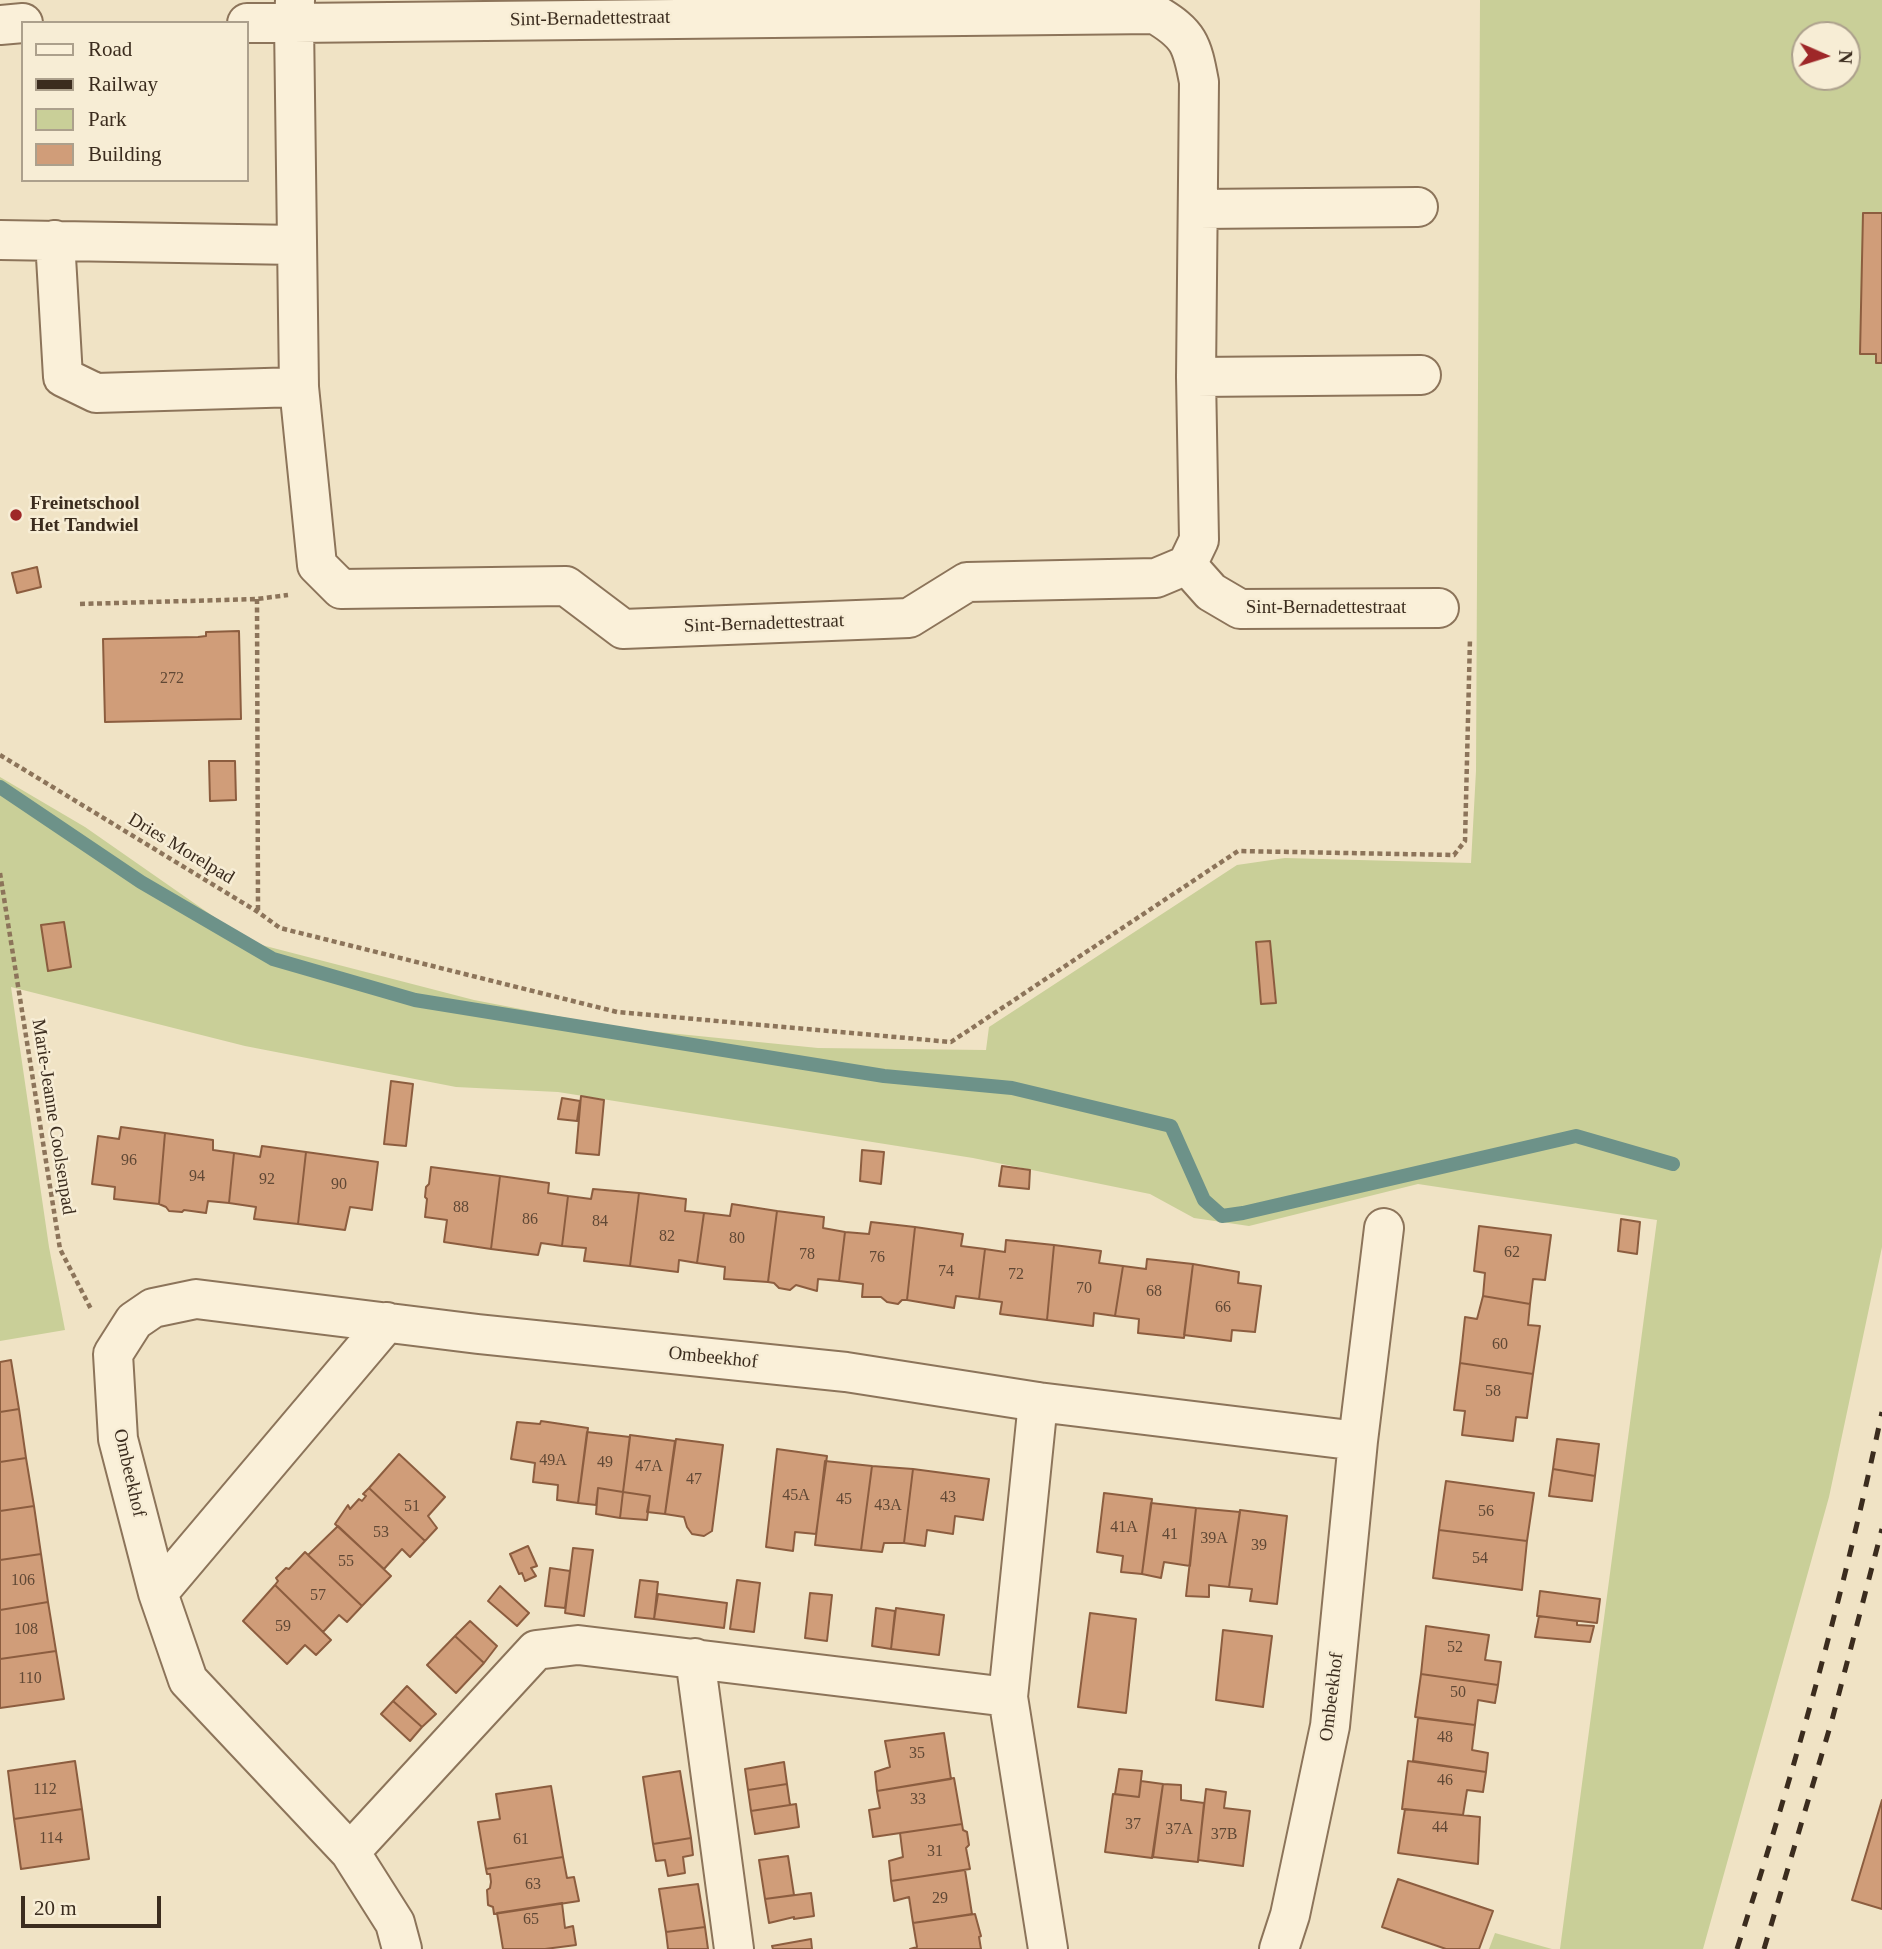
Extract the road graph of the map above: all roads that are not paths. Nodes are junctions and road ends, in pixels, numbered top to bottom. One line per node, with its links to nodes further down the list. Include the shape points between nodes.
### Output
1 (1155, 7): 2 (street, Sint-Bernadettestraat); 8 (street, Sint-Bernadettestraat, via 1193,50 1199,82)
2 (885, 8): 3 (street, Sint-Bernadettestraat)
3 (295, 11): 5 (street, Sint-Bernadettestraat); 11 (street)
4 (21, 23): 6 (street)
5 (248, 23)
6 (0, 25)
7 (1418, 207): 8 (street)
8 (1199, 209): 13 (street, Sint-Bernadettestraat)
9 (0, 240): 10 (street)
10 (55, 240): 11 (street); 14 (street, via 63,377 96,394)
11 (297, 245): 14 (street)
12 (1421, 375): 13 (street)
13 (1196, 377): 15 (street, Sint-Bernadettestraat, via 1199,540)
14 (299, 387): 15 (street, Sint-Bernadettestraat, via 317,565 341,589 566,586 623,629 909,618 967,582 1156,578)
15 (1187, 565): 16 (street, Sint-Bernadettestraat, via 1211,592 1240,609)
16 (1438, 608)
17 (1384, 1228): 20 (street, Ombeekhof)
18 (387, 1322): 19 (street, Ombeekhof, via 846,1372); 21 (street); 21 (street, Ombeekhof, via 197,1299 153,1308 134,1321 113,1354 118,1439)
19 (1038, 1402): 20 (street, Ombeekhof); 23 (street)
20 (1358, 1441): 28 (street, Ombeekhof, via 1330,1726)
21 (159, 1593): 24 (street, Ombeekhof, via 188,1680)
22 (695, 1658): 23 (street); 24 (street, via 578,1645 536,1650); 26 (street)
23 (1008, 1697): 27 (street)
24 (350, 1852): 25 (street, Ombeekhof, via 395,1923)
25 (402, 1949)
26 (734, 1949)
27 (1048, 1949)
28 (1279, 1949)

